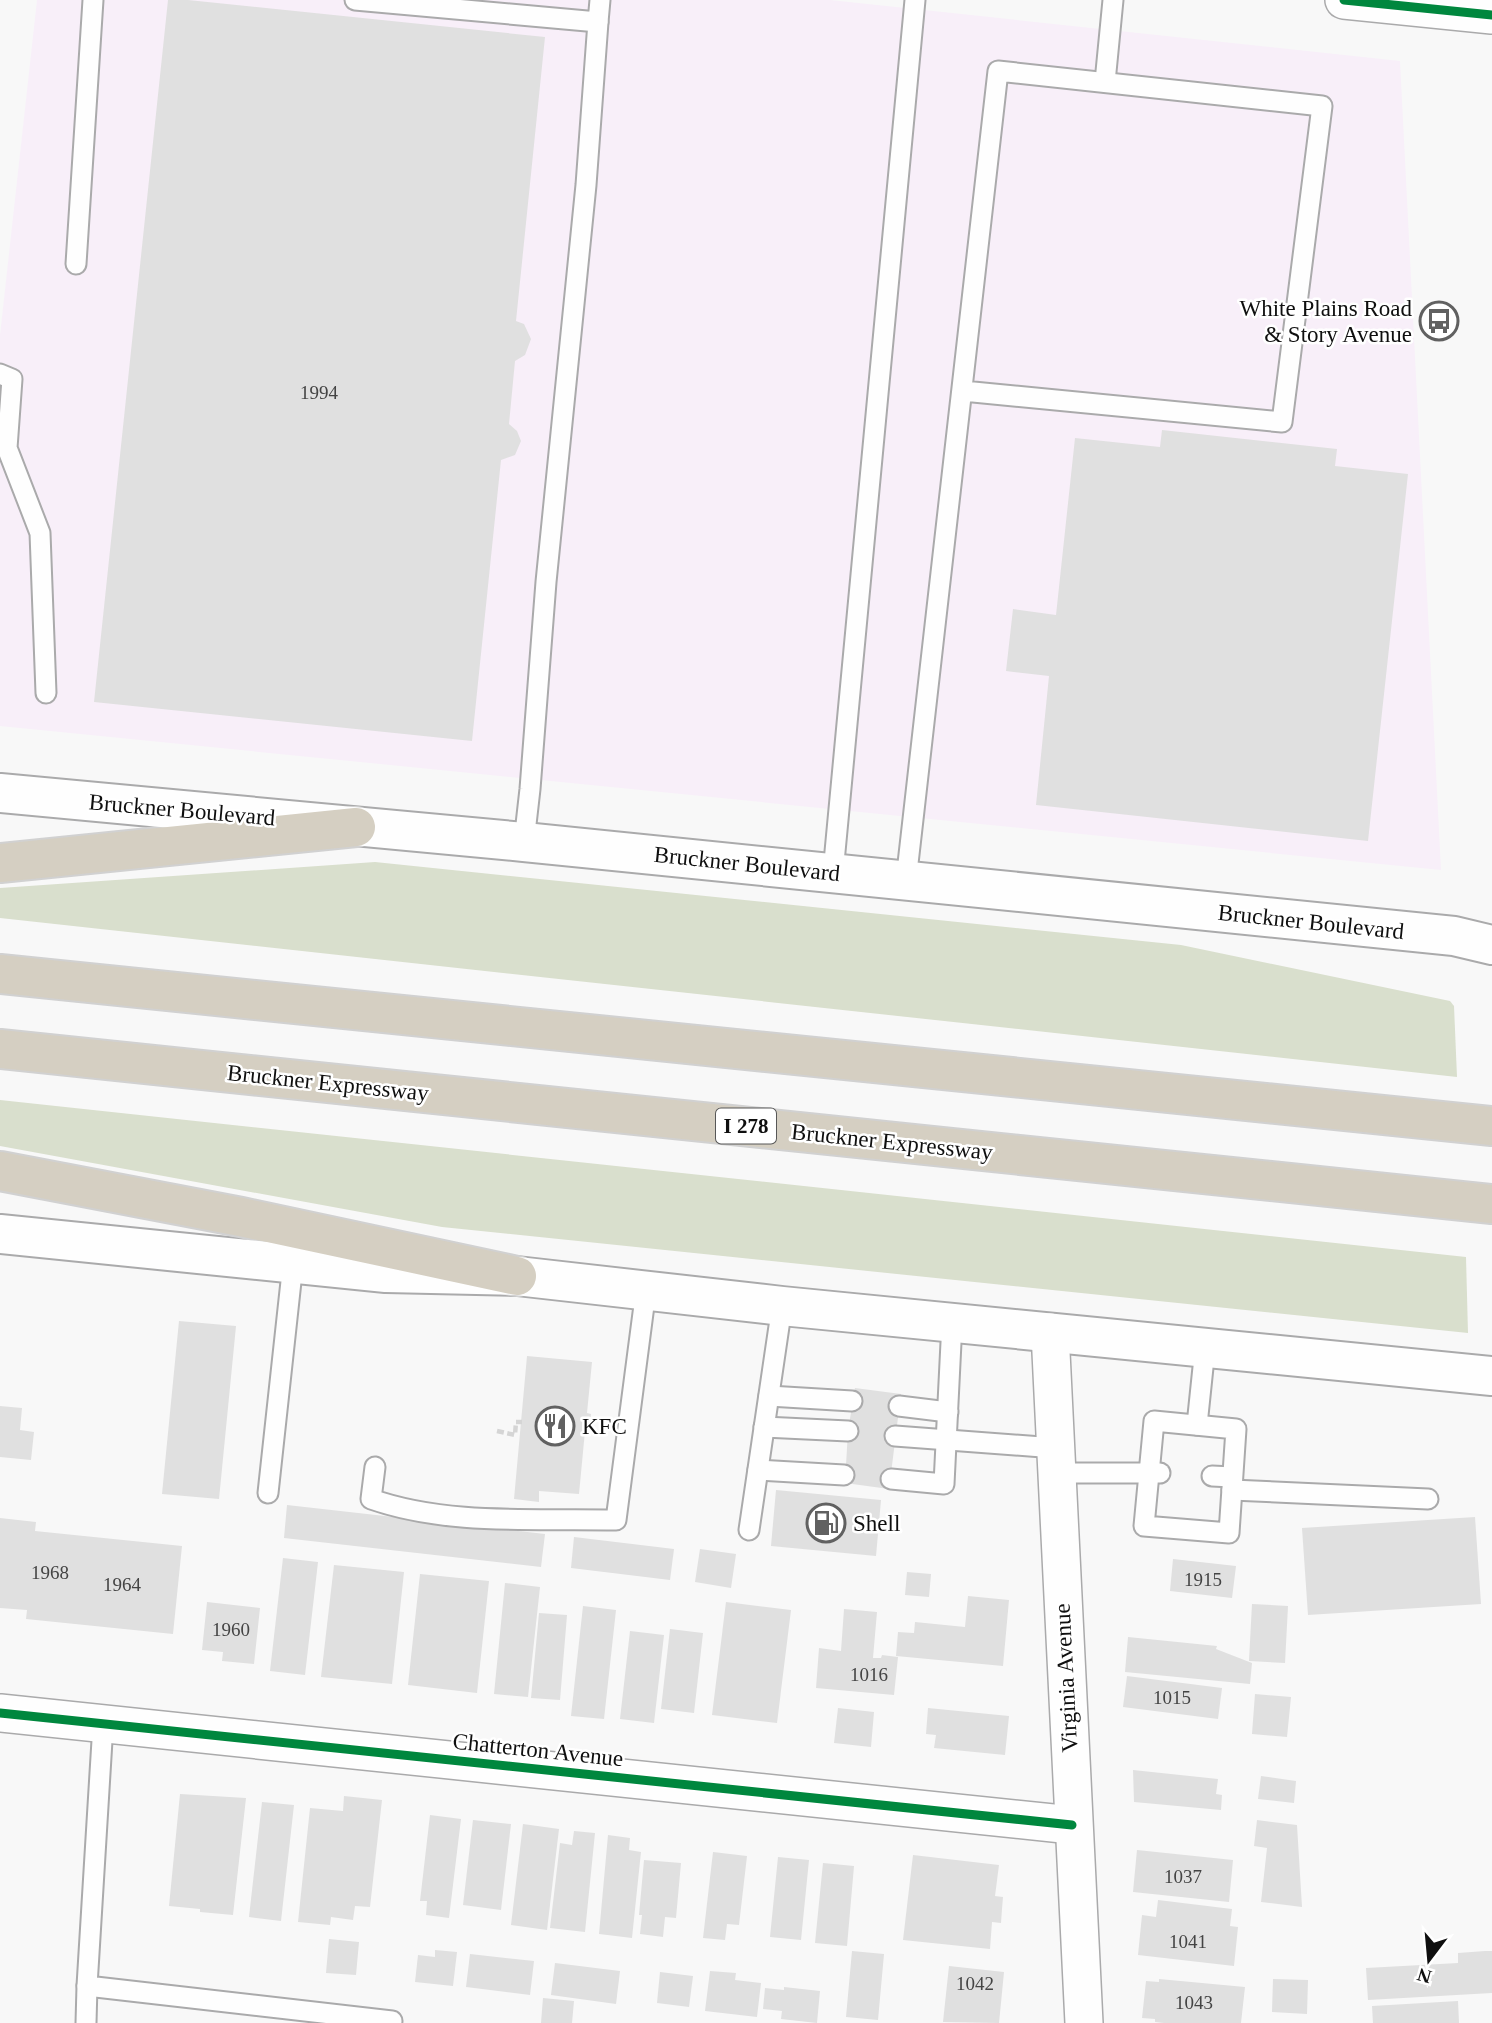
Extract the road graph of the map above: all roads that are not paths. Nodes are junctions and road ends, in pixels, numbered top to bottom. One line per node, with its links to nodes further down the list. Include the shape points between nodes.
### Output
1 (93, 0): 10 (lane)
2 (355, 0): 8 (lane)
3 (600, 0): 8 (lane)
4 (915, 0): 18 (lane)
5 (1113, 0): 9 (lane)
6 (1344, 0): 7 (street)
7 (1492, 15)
8 (598, 22): 16 (lane)
9 (1105, 82): 12 (lane, via 998,71); 12 (lane, via 1322,106 1282,422)
10 (76, 264)
11 (0, 374): 13 (lane, via 12,380 7,448 40,533)
12 (963, 391): 19 (lane)
13 (46, 693)
14 (0, 793): 15 (main road, Bruckner Boulevard)
15 (356, 827): 16 (main road, Bruckner Boulevard); 17 (highway)
16 (524, 842): 18 (main road, Bruckner Boulevard)
17 (0, 863)
18 (833, 873): 19 (main road, Bruckner Boulevard)
19 (906, 881): 20 (main road, Bruckner Boulevard, via 1454,936)
20 (1492, 946)
21 (0, 974): 23 (highway)
22 (0, 1049): 25 (highway, Bruckner Expressway / I 278)
23 (1492, 1126)
24 (0, 1171): 28 (highway)
25 (1492, 1204)
26 (0, 1234): 27 (main road)
27 (293, 1263): 28 (main road, via 386,1273); 52 (lane)
28 (517, 1276): 29 (main road)
29 (646, 1290): 30 (main road); 45 (lane, via 616,1520 464,1517 401,1509 371,1499)
30 (782, 1306): 31 (main road); 35 (lane)
31 (952, 1322): 32 (main road); 38 (lane)
32 (1050, 1332): 33 (main road); 44 (street, Virginia Avenue)
33 (1205, 1348): 34 (main road); 39 (lane)
34 (1492, 1376)
35 (769, 1396): 36 (lane); 40 (lane)
36 (852, 1401)
37 (899, 1406): 38 (lane)
38 (948, 1412): 43 (lane)
39 (1198, 1425): 47 (lane, via 1154,1421); 51 (lane, via 1236,1429)
40 (764, 1427): 41 (lane); 46 (lane)
41 (848, 1432)
42 (895, 1436): 43 (lane)
43 (947, 1440): 44 (lane); 50 (lane, via 944,1484)
44 (1056, 1461): 47 (lane); 57 (street, Virginia Avenue)
45 (374, 1467)
46 (758, 1470): 48 (lane); 54 (lane)
47 (1155, 1473): 51 (lane, via 1144,1526 1229,1533)
48 (844, 1475)
49 (1212, 1476): 51 (lane)
50 (891, 1479)
51 (1232, 1484): 53 (lane)
52 (268, 1493)
53 (1428, 1499)
54 (749, 1530)
55 (0, 1713): 56 (street, Chatterton Avenue)
56 (103, 1724): 57 (street, Chatterton Avenue); 58 (lane)
57 (1072, 1825): 61 (street, Virginia Avenue)
58 (87, 1986): 59 (lane); 60 (lane)
59 (86, 2023)
60 (391, 2023)
61 (1084, 2023)

